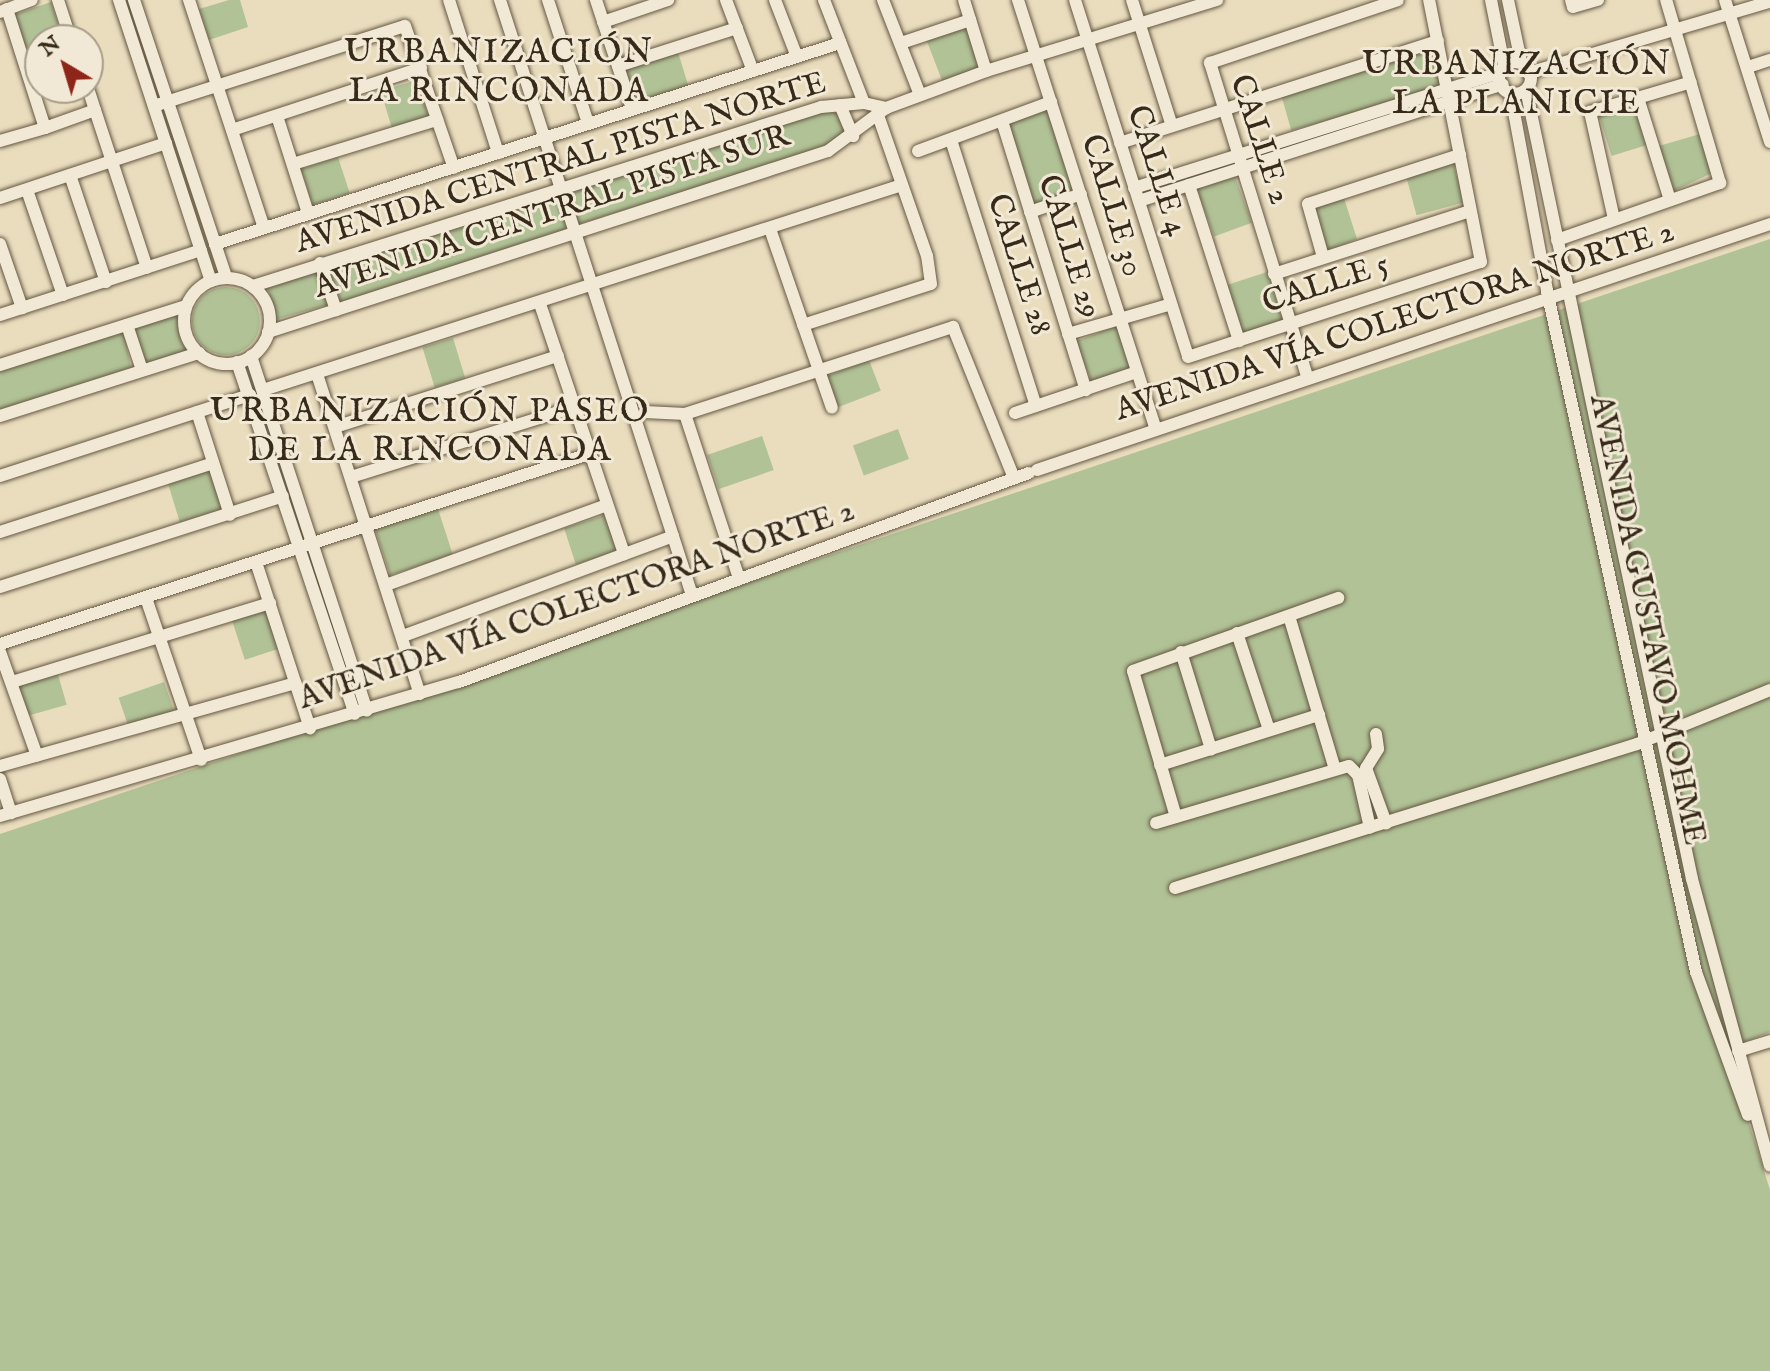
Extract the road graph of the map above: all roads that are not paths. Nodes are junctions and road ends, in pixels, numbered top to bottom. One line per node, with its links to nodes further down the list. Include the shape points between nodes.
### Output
1 (32, 0): 30 (street)
2 (58, 0): 34 (street)
3 (119, 0): 65 (street)
4 (134, 0): 60 (street)
5 (189, 0): 54 (street)
6 (449, 0): 85 (street)
7 (500, 0): 78 (street)
8 (548, 0): 73 (street)
9 (596, 0): 33 (street)
10 (668, 0): 33 (street)
11 (726, 0): 36 (street)
12 (775, 0): 43 (street)
13 (824, 0): 40 (street)
14 (883, 0): 41 (street)
15 (964, 0): 32 (street)
16 (1018, 0): 42 (street, CALLE 30)
17 (1075, 0): 38 (street, CALLE 4)
18 (1132, 0): 35 (street)
19 (1217, 0): 29 (street)
20 (1398, 0): 68 (street, CALLE 2, via 1210,63)
21 (1429, 0): 39 (street)
22 (1491, 0): 51 (street)
23 (1508, 0): 45 (street)
24 (1571, 0): 25 (street, via 1573,7)
25 (1598, 0)
26 (1666, 0): 37 (street)
27 (1725, 0): 31 (street)
28 (1770, 2): 31 (street)
29 (1189, 4): 35 (street)
30 (3, 11): 75 (street)
31 (1730, 14): 37 (street); 47 (street)
32 (970, 20): 41 (street); 50 (street)
33 (603, 22): 46 (street)
34 (66, 24)
35 (1140, 24): 38 (street); 74 (street)
36 (737, 28): 46 (street); 49 (street)
37 (1675, 30): 52 (street); 53 (street)
38 (1087, 40): 42 (street); 83 (street, CALLE 4)
39 (1438, 41): 57 (street); 68 (street)
40 (840, 43): 43 (street); 62 (street)
41 (901, 43): 56 (street)
42 (1036, 55): 50 (street); 61 (street, CALLE 30)
43 (797, 57): 49 (street)
44 (1770, 60): 47 (street)
45 (1521, 61): 51 (street); 52 (street)
46 (618, 66): 66 (street)
47 (1748, 67): 81 (street)
48 (421, 68): 54 (street, via 408,29 402,26); 70 (street); 71 (street)
49 (753, 71): 66 (street)
50 (986, 71): 56 (street)
51 (1503, 73): 57 (street); 58 (street)
52 (1528, 73): 55 (street, AVENIDA GUSTAVO MOHME)
53 (1691, 82): 59 (street); 99 (street, via 1720,183)
54 (218, 85): 60 (street); 76 (street)
55 (1527, 94): 58 (street); 108 (street, AVENIDA GUSTAVO MOHME)
56 (920, 95): 69 (street)
57 (1448, 95): 86 (street); 88 (street)
58 (1511, 96): 123 (street, AVENIDA GUSTAVO MOHME)
59 (1638, 98): 99 (street); 103 (street, via 1590,112)
60 (168, 101): 65 (street); 110 (street)
61 (1051, 102): 72 (street); 96 (street, CALLE 30)
62 (864, 103): 64 (street, AVENIDA CENTRAL PISTA NORTE); 69 (street, AVENIDA CENTRAL PISTA NORTE)
63 (93, 104): 67 (street)
64 (840, 105): 77 (street); 95 (street, AVENIDA CENTRAL PISTA NORTE)
65 (154, 106): 82 (street)
66 (632, 109): 73 (street)
67 (95, 110): 75 (street); 87 (street)
68 (1224, 110): 74 (street); 88 (street, CALLE 2)
69 (882, 112): 77 (street, AVENIDA CENTRAL PISTA SUR); 92 (street)
70 (277, 116): 76 (street); 89 (street)
71 (437, 120): 89 (street); 90 (street)
72 (1002, 121): 79 (street); 101 (street, CALLE 29)
73 (588, 123): 78 (street)
74 (1172, 126): 83 (street)
75 (45, 128): 80 (street)
76 (232, 130): 105 (street)
77 (853, 136): 107 (street, AVENIDA CENTRAL PISTA SUR, via 828,151)
78 (544, 138): 85 (street); 95 (street)
79 (951, 140): 84 (street); 151 (street, CALLE 28)
80 (0, 141)
81 (1770, 142)
82 (166, 143): 87 (street); 111 (street)
83 (1120, 143): 97 (street, CALLE 4)
84 (918, 151)
85 (498, 153): 90 (street)
86 (1460, 155): 100 (street); 112 (street, via 1308,204)
87 (113, 161): 91 (street); 114 (street)
88 (1240, 163): 93 (street); 97 (street); 115 (street, CALLE 2)
89 (293, 164): 102 (street)
90 (454, 168): 102 (street)
91 (70, 175): 94 (street); 118 (street)
92 (902, 185): 106 (street); 133 (street, via 927,256 931,284)
93 (1189, 185): 97 (street); 136 (street)
94 (27, 190): 98 (street); 122 (street)
95 (560, 190): 107 (street); 113 (street, AVENIDA CENTRAL PISTA NORTE)
96 (1081, 194): 101 (street); 130 (street, CALLE 30)
97 (1136, 195): 125 (street, CALLE 4)
98 (0, 198)
99 (1670, 200): 103 (street)
100 (1470, 211): 112 (street); 131 (street, CALLE 5, via 1481,262)
101 (1030, 212): 135 (street, CALLE 29)
102 (308, 213): 105 (street)
103 (1614, 219): 108 (street)
104 (1770, 224): 121 (street, AVENIDA VÍA COLECTORA NORTE 2)
105 (264, 228): 110 (street)
106 (770, 229): 120 (street); 133 (street)
107 (574, 234): 120 (street); 128 (street, AVENIDA CENTRAL PISTA SUR)
108 (1557, 240): 121 (street, AVENIDA GUSTAVO MOHME)
109 (0, 244): 127 (street)
110 (215, 244): 116 (street)
111 (201, 250): 114 (street); 117 (street)
112 (1323, 257): 115 (street)
113 (320, 263): 119 (street, AVENIDA CENTRAL PISTA NORTE); 128 (street)
114 (147, 268): 118 (street)
115 (1274, 274): 131 (street, CALLE 2)
116 (226, 277): 117 (street); 119 (street)
117 (211, 281): 126 (street)
118 (106, 282): 122 (street)
119 (253, 286): 134 (street, via 268,307)
120 (590, 287): 124 (street); 171 (street)
121 (1569, 294): 123 (street, AVENIDA VÍA COLECTORA NORTE 2); 200 (street, AVENIDA GUSTAVO MOHME)
122 (63, 295): 127 (street)
123 (1549, 300): 147 (street, AVENIDA VÍA COLECTORA NORTE 2); 201 (street, AVENIDA GUSTAVO MOHME)
124 (540, 304): 139 (street); 146 (street)
125 (1171, 304): 130 (street); 140 (street, CALLE 4)
126 (186, 306): 132 (street); 137 (street, via 186,337)
127 (22, 308): 129 (street)
128 (336, 310): 134 (street, AVENIDA CENTRAL PISTA SUR)
129 (0, 315)
130 (1119, 319): 135 (street); 145 (street, CALLE 30)
131 (1290, 324): 136 (street, CALLE 5); 147 (street, CALLE 2)
132 (127, 325): 142 (street); 143 (street)
133 (803, 325): 144 (street)
134 (268, 332): 138 (street)
135 (1068, 334): 149 (street, CALLE 29)
136 (1239, 341): 140 (street, CALLE 5)
137 (199, 353): 141 (street, via 217,363); 143 (street)
138 (251, 356): 141 (street); 148 (street)
139 (558, 356): 152 (street); 159 (street)
140 (1188, 357)
141 (237, 362): 150 (street)
142 (0, 365)
143 (142, 370): 158 (street)
144 (820, 370): 153 (street); 157 (street); 165 (street, via 953,327)
145 (1137, 372): 149 (street); 160 (street, CALLE 30)
146 (317, 374): 148 (street); 159 (street)
147 (1307, 376): 160 (street, AVENIDA VÍA COLECTORA NORTE 2)
148 (263, 390): 172 (street)
149 (1086, 390): 151 (street)
150 (250, 395): 154 (street); 166 (street)
151 (1036, 406): 156 (street)
152 (574, 407): 161 (street); 164 (street)
153 (832, 408)
154 (197, 412): 162 (street); 163 (street)
155 (645, 412): 157 (street)
156 (1015, 413)
157 (685, 414): 176 (street)
158 (0, 416)
159 (335, 427): 164 (street)
160 (1155, 427): 165 (street, AVENIDA VÍA COLECTORA NORTE 2)
161 (589, 454): 167 (street); 169 (street)
162 (213, 463): 168 (street); 170 (street)
163 (0, 476)
164 (351, 477): 169 (street)
165 (1014, 478): 176 (street, AVENIDA VÍA COLECTORA NORTE 2)
166 (283, 496): 168 (street); 173 (street)
167 (607, 505): 174 (street); 177 (street)
168 (230, 515): 178 (street)
169 (367, 525): 172 (street); 177 (street)
170 (0, 532)
171 (673, 536): 174 (street); 179 (street)
172 (312, 542): 173 (street); 194 (street)
173 (299, 546): 175 (street); 194 (street)
174 (624, 554): 185 (street)
175 (256, 562): 180 (street); 182 (street)
176 (739, 578): 179 (street, AVENIDA VÍA COLECTORA NORTE 2)
177 (386, 585): 185 (street)
178 (0, 587)
179 (692, 595): 193 (street, AVENIDA VÍA COLECTORA NORTE 2)
180 (146, 598): 186 (street); 187 (street)
181 (1338, 598): 183 (street)
182 (270, 603): 186 (street); 191 (street)
183 (1289, 616): 184 (street); 196 (street)
184 (1237, 633): 189 (street); 198 (street)
185 (403, 636): 193 (street)
186 (160, 637): 190 (street); 195 (street)
187 (0, 644)
188 (0, 652): 190 (street)
189 (1181, 652): 202 (street); 205 (street, via 1132,673)
190 (12, 682): 203 (street)
191 (296, 683): 195 (street); 197 (street)
192 (1770, 690): 200 (street)
193 (420, 694): 194 (street, AVENIDA VÍA COLECTORA NORTE 2)
194 (361, 712): 197 (street, AVENIDA VÍA COLECTORA NORTE 2)
195 (187, 715): 203 (street); 204 (street)
196 (1319, 715): 198 (street); 207 (street)
197 (310, 728): 204 (street, AVENIDA VÍA COLECTORA NORTE 2)
198 (1269, 730): 202 (street)
199 (1376, 734): 212 (street, via 1378,749 1366,768)
200 (1662, 734): 201 (street); 216 (street, AVENIDA GUSTAVO MOHME)
201 (1642, 742): 212 (street); 217 (street, AVENIDA GUSTAVO MOHME, via 1696,972)
202 (1211, 749): 205 (street)
203 (37, 756): 206 (street)
204 (201, 760): 209 (street, AVENIDA VÍA COLECTORA NORTE 2)
205 (1160, 765): 210 (street)
206 (0, 766)
207 (1335, 769): 210 (street); 213 (street, via 1355,769)
208 (0, 779): 209 (street)
209 (5, 815)
210 (1176, 817): 211 (street)
211 (1156, 823)
212 (1386, 823): 213 (street)
213 (1370, 828): 214 (street)
214 (1175, 888)
215 (1770, 1041): 216 (street)
216 (1738, 1051): 217 (street, AVENIDA GUSTAVO MOHME)
217 (1764, 1146): 218 (street, AVENIDA GUSTAVO MOHME)
218 (1770, 1166)

